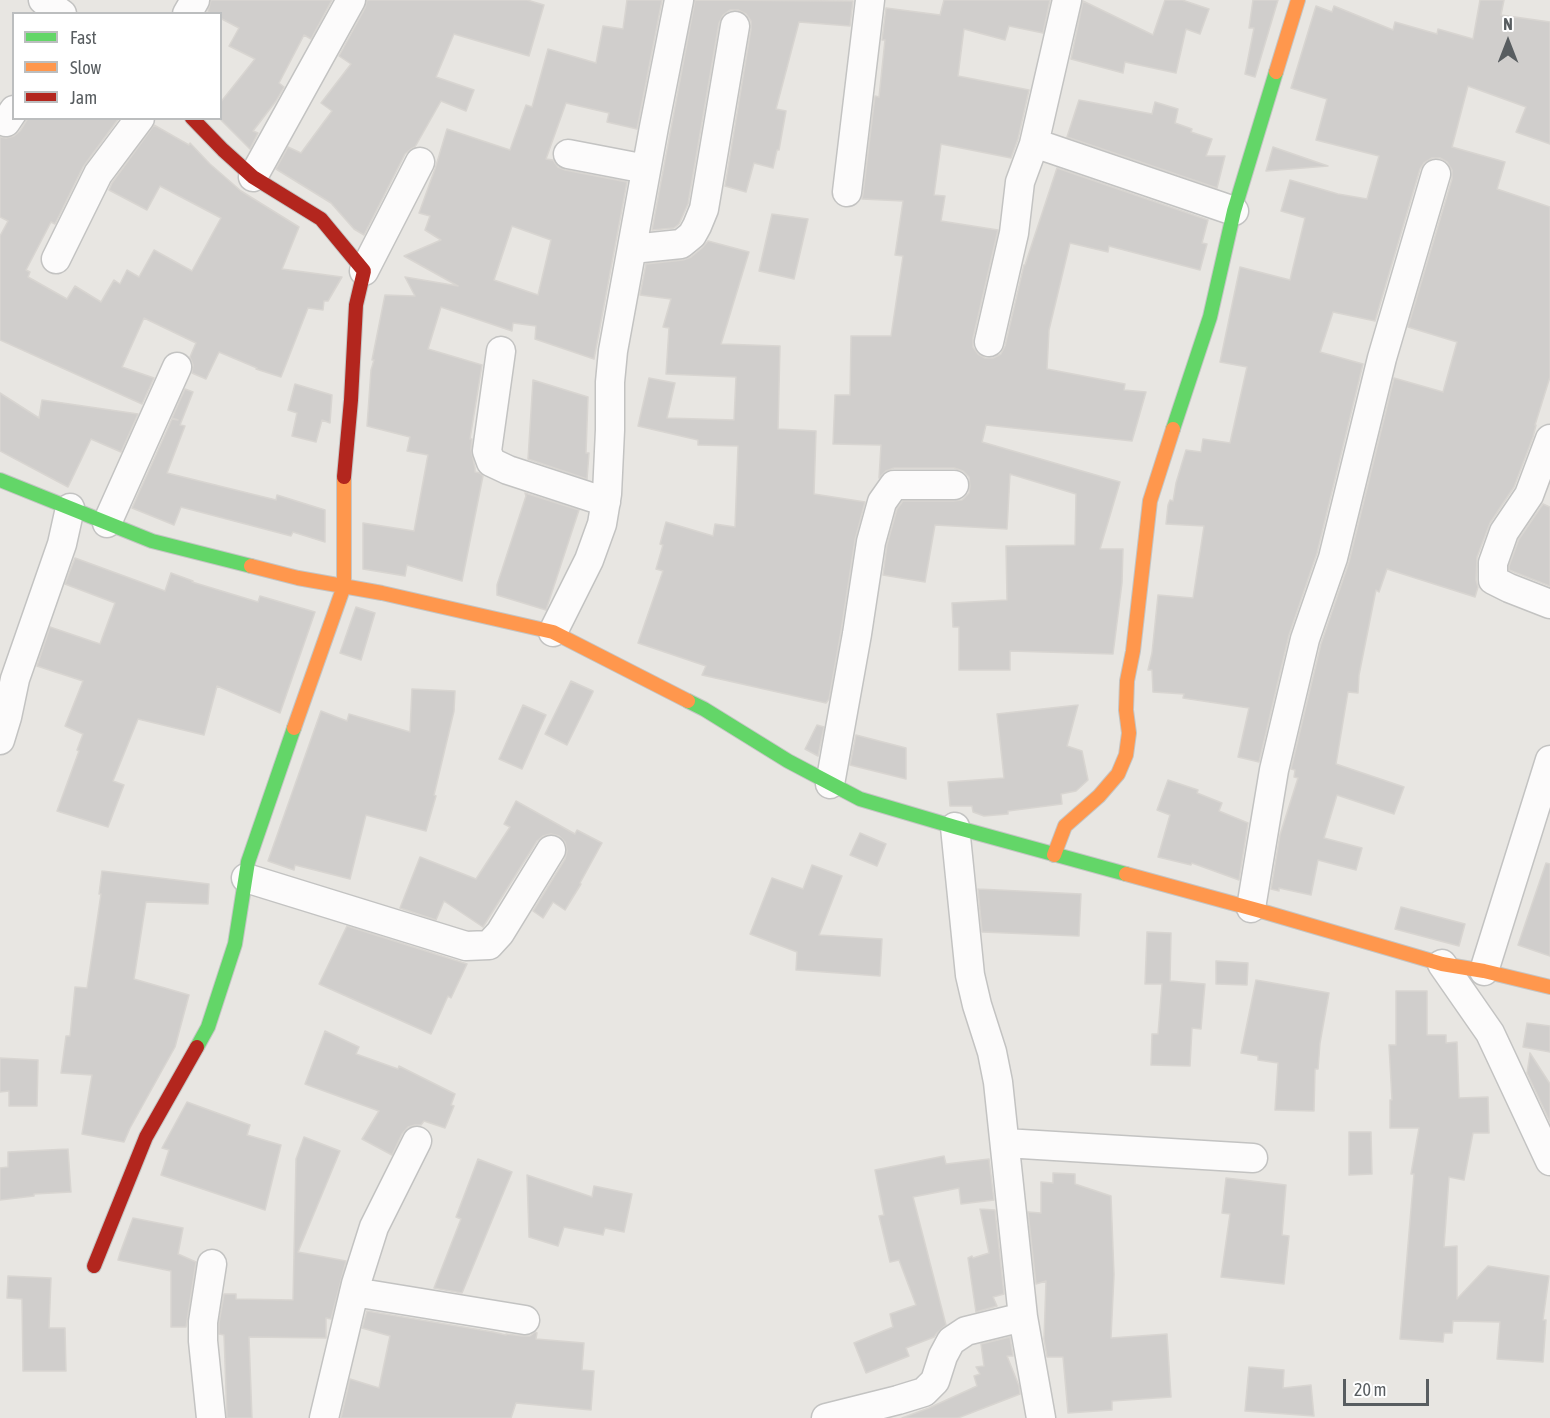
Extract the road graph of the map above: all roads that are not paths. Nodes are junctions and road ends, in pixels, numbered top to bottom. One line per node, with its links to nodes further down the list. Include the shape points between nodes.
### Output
1 (43, 0): 7 (street)
2 (351, 0): 16 (street)
3 (679, 0): 14 (street)
4 (870, 0): 17 (street)
5 (1067, 0): 11 (street)
6 (1298, 0): 18 (street)
7 (59, 12)
8 (735, 26): 19 (street, via 698,226 681,244)
9 (138, 120): 20 (street, via 98,174)
10 (194, 120): 16 (street)
11 (1034, 144): 18 (street); 22 (street, via 1020,182 1014,233)
12 (568, 154): 14 (street)
13 (420, 162): 21 (street)
14 (646, 169): 19 (street)
15 (1436, 174): 41 (street, via 1382,358 1333,558 1305,639 1274,770)
16 (253, 177): 21 (street, via 321,219)
17 (847, 192)
18 (1234, 211): 39 (street, via 1210,317 1150,501 1127,681 1126,755 1118,774 1099,796 1065,825)
19 (632, 249): 28 (street, via 610,382)
20 (56, 259)
21 (364, 271): 31 (street, via 356,304 344,471)
22 (989, 342)
23 (501, 351): 28 (street, via 488,452 491,462)
24 (177, 367): 30 (street)
25 (1550, 439): 32 (street, via 1529,495 1504,532 1493,563 1493,580)
26 (0, 480): 29 (street)
27 (954, 485): 36 (street, via 894,485 882,502 871,542)
28 (606, 502): 33 (street, via 589,560)
29 (70, 508): 30 (street); 34 (street, via 62,544 15,679)
30 (107, 523): 31 (street, via 152,541)
31 (344, 586): 33 (street); 40 (street, via 248,862)
32 (1550, 604)
33 (553, 632): 36 (street, via 704,709)
34 (0, 740)
35 (1550, 760): 43 (street)
36 (830, 784): 37 (street, via 860,800)
37 (955, 827): 39 (street); 46 (street, via 970,975 992,1052)
38 (551, 850): 40 (street, via 489,945 466,946)
39 (1054, 855): 41 (street)
40 (246, 878): 50 (street, via 234,944 208,1027 146,1137)
41 (1251, 909): 42 (street)
42 (1442, 964): 43 (street); 48 (street, via 1490,1033)
43 (1484, 971): 44 (street)
44 (1550, 987)
45 (417, 1141): 51 (street, via 374,1227)
46 (1005, 1143): 47 (street); 52 (street)
47 (1253, 1158)
48 (1550, 1161)
49 (212, 1264): 54 (street, via 203,1322)
50 (94, 1266)
51 (354, 1292): 53 (street); 55 (street)
52 (1023, 1317): 56 (street, via 966,1331 951,1341 935,1381 924,1392); 57 (street)
53 (525, 1320)
54 (212, 1418)
55 (324, 1418)
56 (826, 1418)
57 (1041, 1418)

